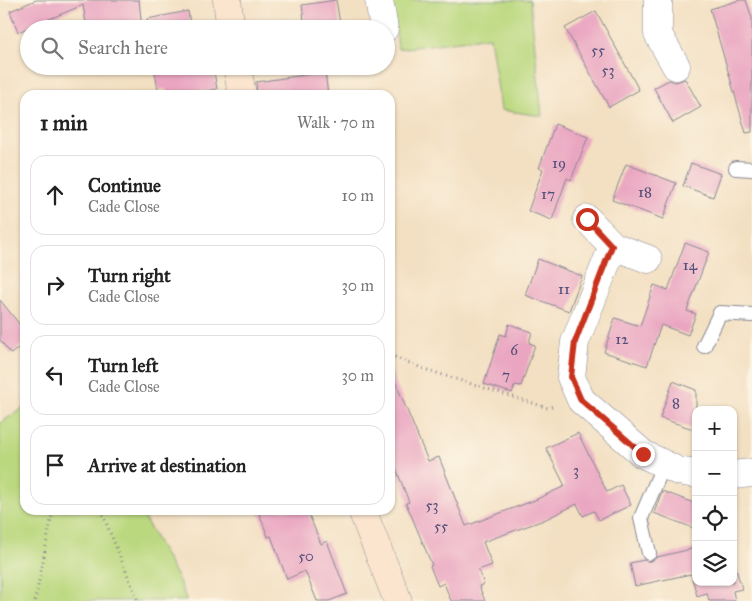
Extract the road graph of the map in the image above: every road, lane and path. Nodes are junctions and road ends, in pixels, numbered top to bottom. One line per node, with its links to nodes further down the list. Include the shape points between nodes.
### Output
1 (227, 0): 4 (street)
2 (379, 0): 5 (street)
3 (658, 0): 6 (street, via 658,34)
4 (230, 20)
5 (382, 20)
6 (676, 66)
7 (239, 75): 8 (street)
8 (241, 90)
9 (736, 168): 10 (lane)
10 (752, 169)
11 (587, 219): 12 (street)
12 (612, 246): 13 (street); 18 (street, via 575,342 571,377 581,400 643,454)
13 (648, 259)
14 (752, 315): 15 (lane, via 720,313)
15 (704, 346)
16 (395, 357): 17 (path)
17 (548, 408)
18 (664, 464): 19 (street); 25 (lane, via 641,518)
19 (692, 473)
20 (752, 473): 21 (street)
21 (737, 475)
22 (52, 515): 26 (path)
23 (103, 515): 27 (path)
24 (364, 515): 28 (street)
25 (649, 553)
26 (34, 601)
27 (138, 601)
28 (398, 601)

